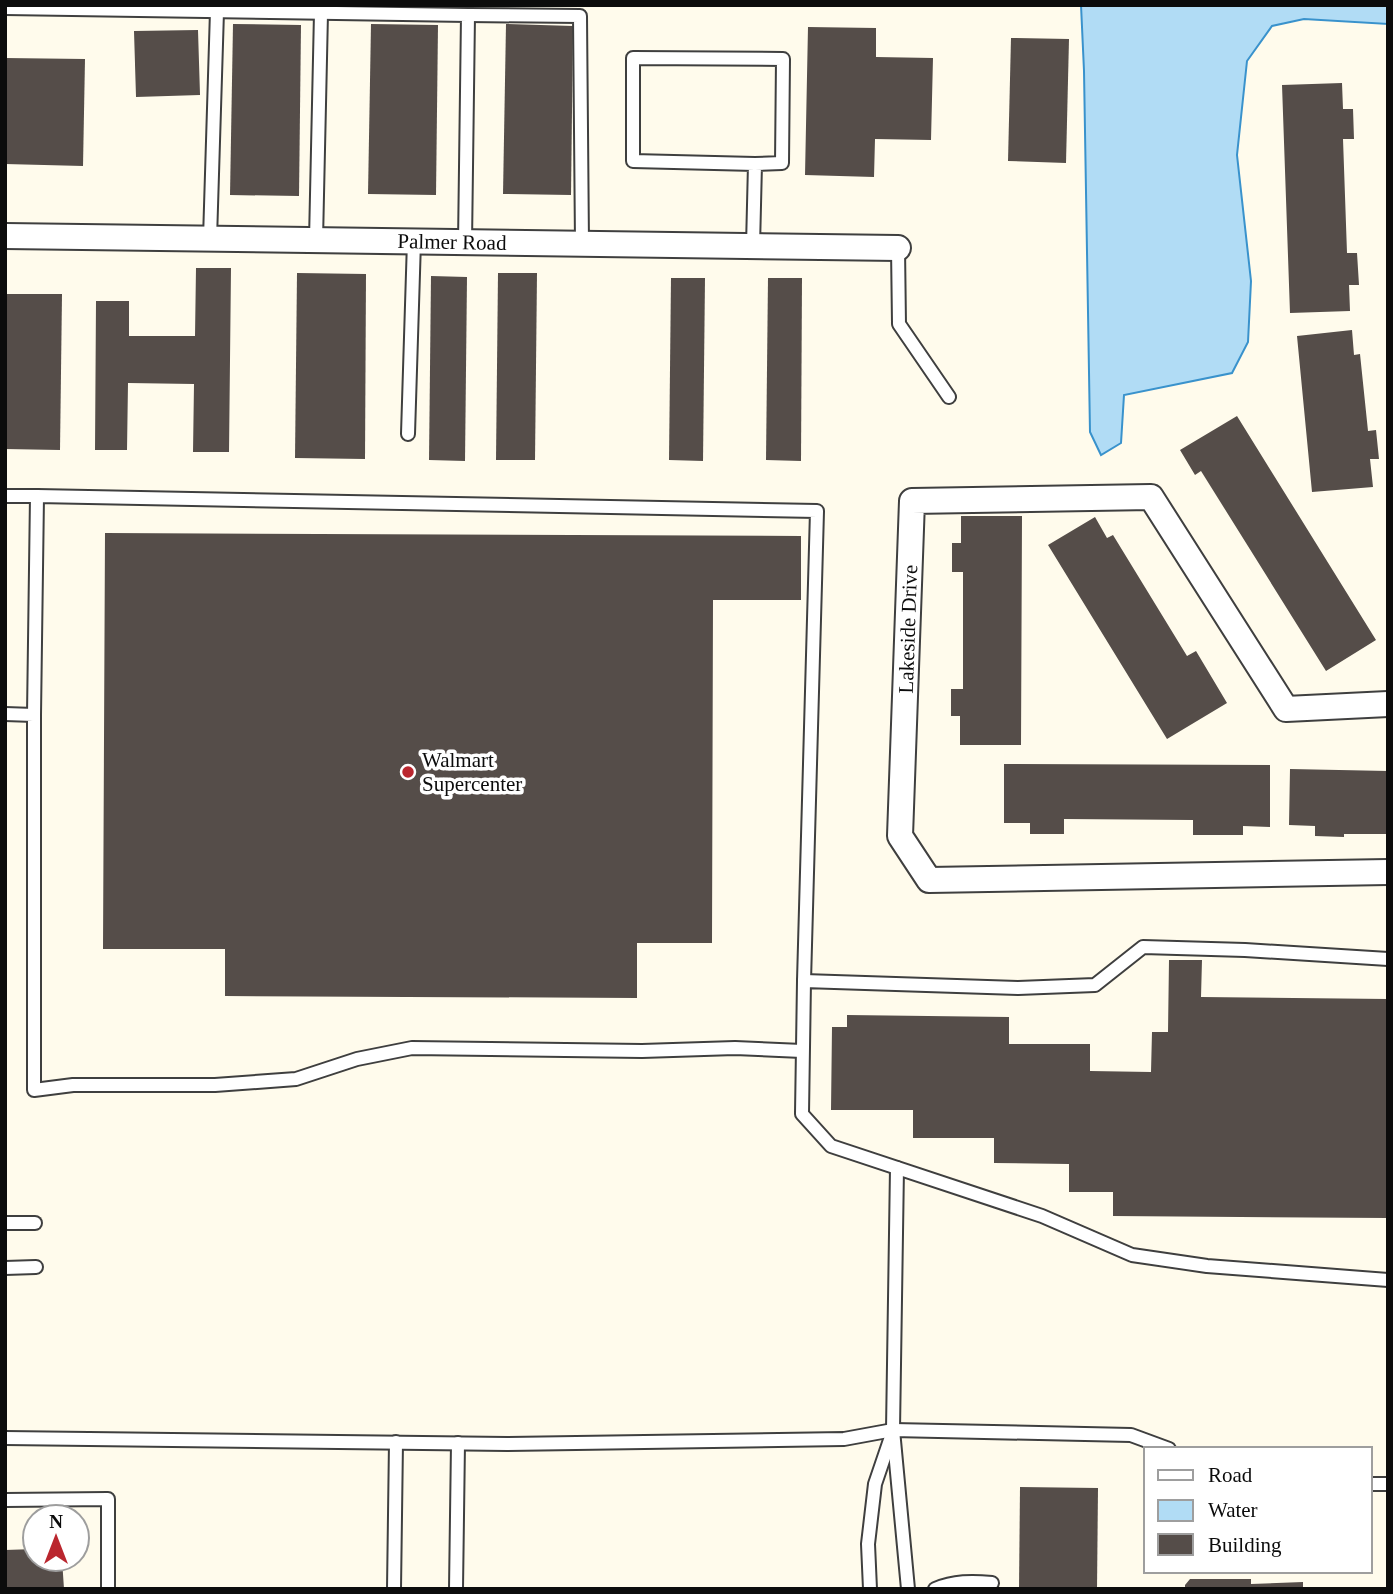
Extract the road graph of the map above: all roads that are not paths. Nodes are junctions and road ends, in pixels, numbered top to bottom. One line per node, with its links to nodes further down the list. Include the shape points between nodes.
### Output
1 (5, 8): 2 (lane)
2 (217, 11): 3 (lane); 7 (lane)
3 (321, 13): 4 (lane); 8 (lane)
4 (468, 15): 10 (lane); 11 (lane, via 580,16)
5 (755, 164): 5 (lane, via 782,163 783,59 632,58 633,160); 12 (lane)
6 (5, 236): 7 (street, Palmer Road)
7 (210, 239): 8 (street, Palmer Road)
8 (316, 240): 9 (street, Palmer Road)
9 (414, 242): 10 (street, Palmer Road); 15 (lane)
10 (465, 243): 11 (street, Palmer Road)
11 (582, 244): 12 (street, Palmer Road)
12 (753, 246): 13 (street, Palmer Road)
13 (898, 248): 14 (lane, via 899,324)
14 (949, 397)
15 (408, 434)
16 (5, 496): 17 (lane)
17 (37, 496): 20 (lane); 23 (lane, via 817,511)
18 (1388, 704): 21 (street, Lakeside Drive, via 1286,709 1151,497 912,501 900,835 929,880)
19 (5, 715): 20 (lane)
20 (34, 715): 24 (lane, via 34,1090 73,1084 215,1086 296,1079 357,1059 412,1048)
21 (1388, 872)
22 (1388, 959): 23 (lane, via 1143,947 1095,985 1018,988)
23 (804, 981): 24 (lane)
24 (802, 1051): 25 (lane, via 802,1114 831,1146)
25 (897, 1168): 30 (lane, via 1042,1216 1132,1255 1207,1266); 31 (lane)
26 (5, 1223): 27 (lane)
27 (35, 1223)
28 (36, 1267): 29 (lane)
29 (5, 1268)
30 (1388, 1280)
31 (893, 1430): 34 (lane, via 844,1439); 35 (lane, via 1131,1436); 41 (lane, via 875,1483 868,1544); 42 (lane)
32 (5, 1438): 33 (lane)
33 (396, 1442): 34 (lane); 39 (lane)
34 (458, 1443): 40 (lane)
35 (1163, 1447)
36 (5, 1500): 38 (lane, via 108,1499)
37 (992, 1583): 43 (lane, via 970,1581)
38 (108, 1589)
39 (394, 1589)
40 (456, 1589)
41 (870, 1589)
42 (908, 1589)
43 (935, 1589)

